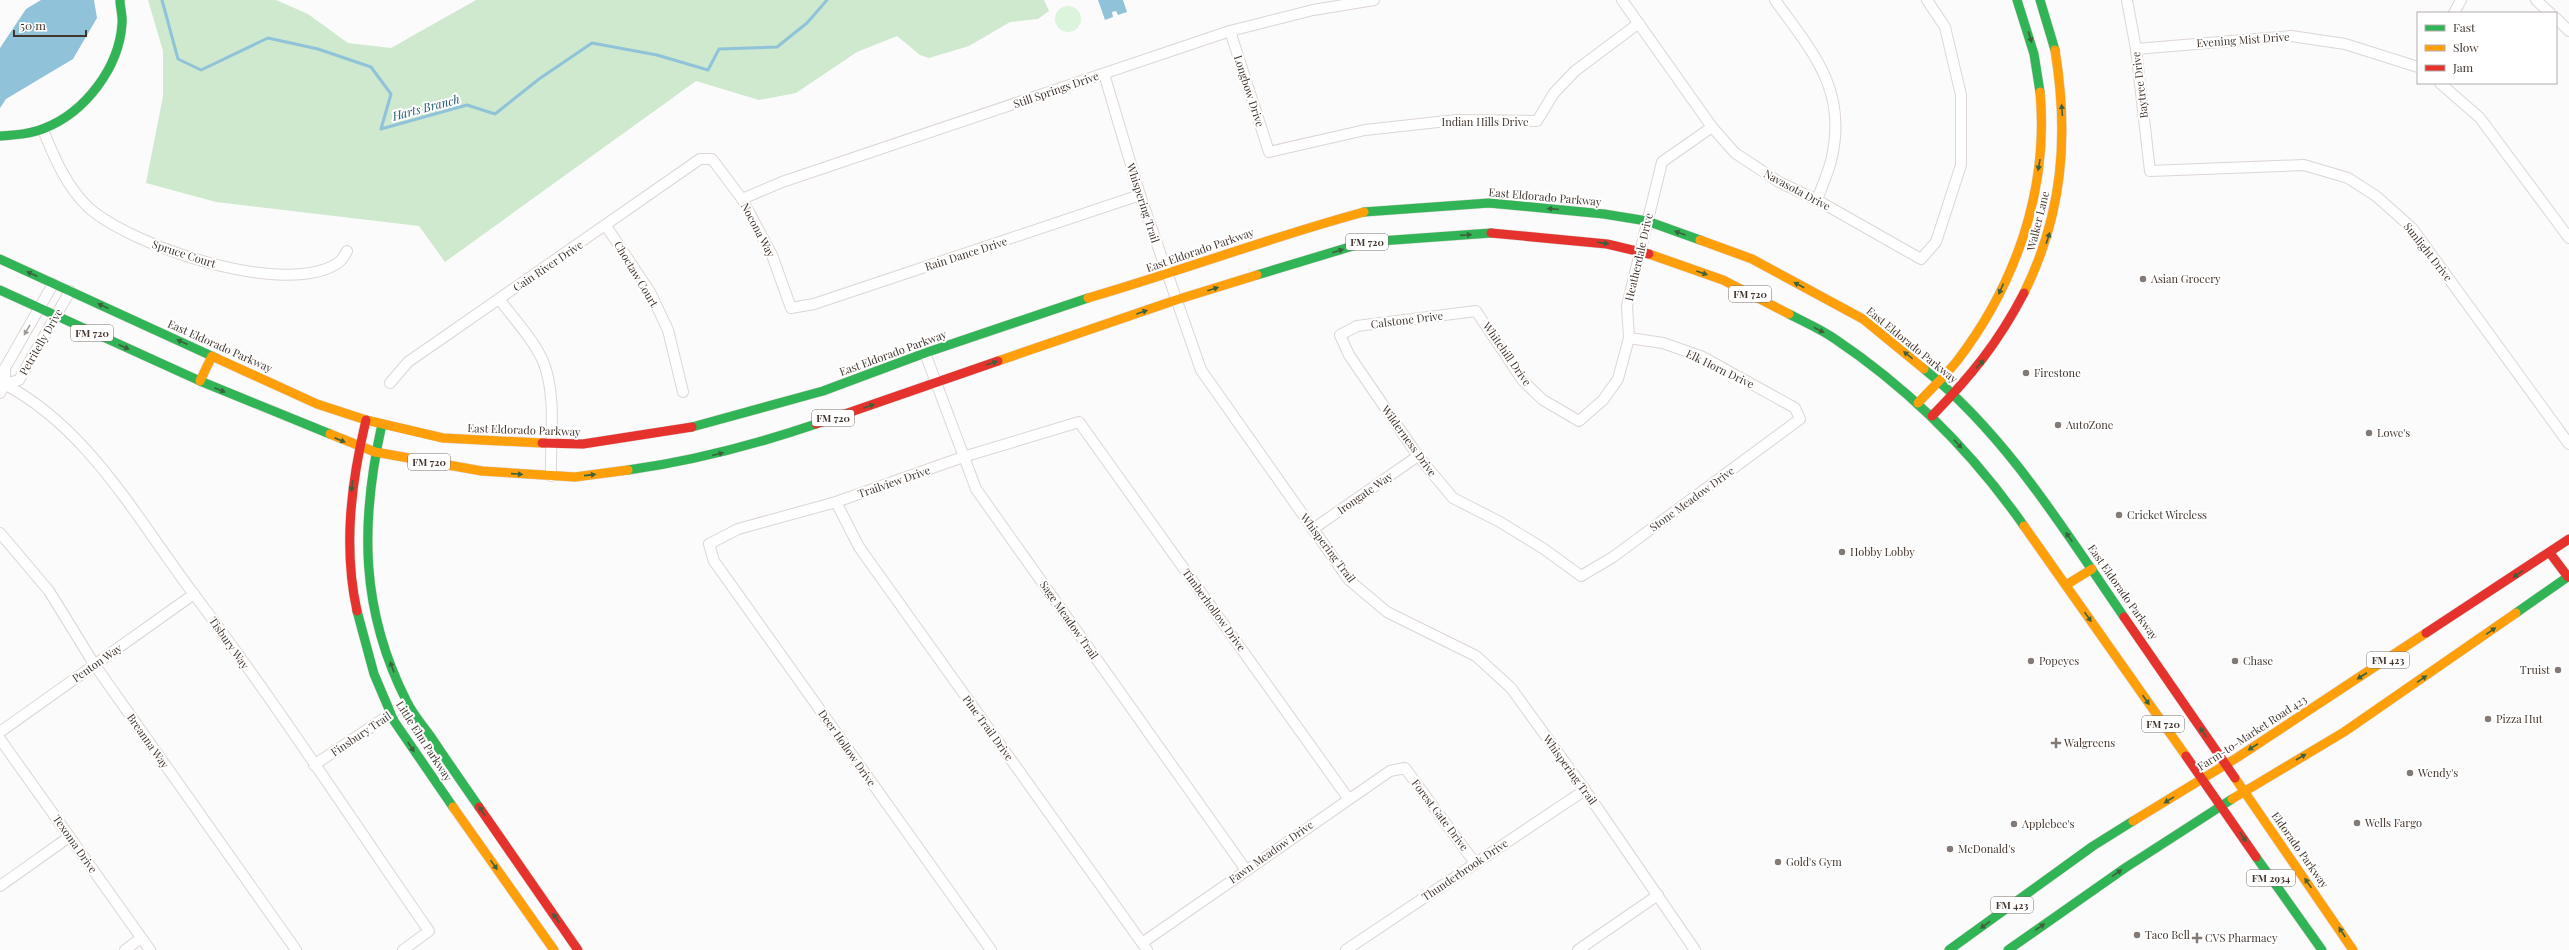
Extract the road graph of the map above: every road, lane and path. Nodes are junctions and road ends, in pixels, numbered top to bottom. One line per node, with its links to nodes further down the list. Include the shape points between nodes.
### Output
1 (120, 0): 22 (main road, via 122,24 114,57 104,78 89,100 60,122)
2 (1374, 0): 15 (street, Still Springs Drive, via 1313,10)
3 (1622, 0): 14 (street, Navasota Drive)
4 (1775, 0): 29 (street, via 1820,62 1832,92 1835,122 1832,157)
5 (1927, 0): 29 (street, Navasota Drive, via 1945,27 1961,95 1961,165 1936,242 1921,259)
6 (2017, 0): 50 (main road, Walker Lane, one-way to 50, via 2035,51 2042,109 2041,154 2029,224 1996,299 1960,356)
7 (2040, 0): 56 (main road, Walker Lane, one-way to 7, via 1985,359 2022,301 2042,257 2059,190 2063,124 2056,54)
8 (2127, 0): 17 (street, Baytree Drive)
9 (2461, 0): 11 (street)
10 (2536, 0): 12 (street)
11 (2455, 12)
12 (2549, 12)
13 (2557, 19): 16 (street)
14 (1639, 24): 21 (street, Navasota Drive); 24 (street, Indian Hills Drive, via 1575,71 1554,93 1537,121 1456,120 1372,129)
15 (1230, 31): 19 (street, Still Springs Drive); 24 (street, Longbow Drive)
16 (2569, 31)
17 (2136, 49): 18 (street, Evening Mist Drive, via 2291,36 2345,44); 26 (street, Baytree Drive)
18 (2417, 67)
19 (1104, 74): 27 (street, Whispering Trail); 28 (street, Still Springs Drive, via 782,182)
20 (2441, 84): 32 (street, via 2480,118)
21 (1712, 127): 29 (street, Navasota Drive, via 1735,153 1779,182); 30 (street, Heatherdale Drive, via 1662,162)
22 (43, 130): 23 (main road, via 17,136); 33 (street, Spruce Court, via 61,173 76,194 91,209 152,245 218,265 254,272 286,274 317,272 339,262)
23 (0, 136)
24 (1269, 152)
25 (712, 159): 28 (street, Nocona Way); 31 (street, Cain River Drive, via 700,159)
26 (2150, 171): 64 (street, Sunlight Drive, via 2304,165 2348,178 2376,196 2412,228)
27 (1140, 195): 36 (street, Whispering Trail); 42 (street, Rain Dance Drive, via 814,304)
28 (742, 199): 42 (street, Nocona Way, via 772,255)
29 (1817, 200)
30 (1647, 221): 34 (street, Heatherdale Drive); 36 (main road, East Eldorado Parkway, one-way to 36, via 1604,214 1489,203 1372,210 1290,232); 50 (main road, East Eldorado Parkway, one-way to 30, via 1856,316 1752,259)
31 (606, 226): 40 (street, Cain River Drive); 55 (street, Choctaw Court, via 650,292 668,330)
32 (2569, 238)
33 (348, 251)
34 (1639, 251): 41 (main road, FM 720, one-way to 34, via 1366,242 1491,233 1600,243); 47 (street, Heatherdale Drive, via 1627,306); 57 (main road, FM 720, one-way to 57, via 1723,280 1834,338)
35 (0, 259): 37 (main road, East Eldorado Parkway / FM 720, one-way to 35)
36 (1167, 275): 41 (street, Whispering Trail); 48 (main road, East Eldorado Parkway, via 1082,300)
37 (53, 284): 39 (main road, East Eldorado Parkway / FM 720); 43 (street, Petritelly Drive)
38 (0, 290): 43 (main road, FM 720)
39 (70, 292): 45 (street, Petritelly Drive); 49 (main road, East Eldorado Parkway / FM 720, one-way to 39)
40 (499, 299): 52 (street, Cain River Drive, via 408,362); 65 (street, via 542,360 551,394)
41 (1176, 300): 53 (main road, FM 720, one-way to 41); 72 (street, Whispering Trail, via 1201,370)
42 (791, 308)
43 (39, 309): 45 (main road, FM 720); 54 (street, Petritelly Drive, one-way to 54, via 5,368)
44 (1476, 311): 46 (street, Calstone Drive, via 1357,326); 61 (street, Whitehill Drive, via 1523,381 1543,400)
45 (56, 316): 51 (main road, FM 720, one-way to 51); 54 (street, Petritelly Drive, via 19,380)
46 (1340, 335): 68 (street, Wilderness Drive, via 1349,355)
47 (1629, 338): 59 (street, Elk Horn Drive, via 1663,343 1703,357 1795,408); 61 (street, Heatherdale Drive, via 1618,379 1603,400)
48 (925, 353): 53 (street, Sage Meadow Trail); 65 (main road, East Eldorado Parkway, via 823,391 681,430 583,444)
49 (212, 356): 51 (main road); 60 (main road, East Eldorado Parkway / FM 720, via 317,404)
50 (1938, 380): 56 (main road, East Eldorado Parkway); 57 (main road, Walker Lane)
51 (200, 381): 66 (main road, FM 720, one-way to 66)
52 (390, 383)
53 (935, 383): 69 (street, Sage Meadow Trail); 70 (main road, FM 720, one-way to 53, via 575,477 681,463 751,446)
54 (2, 386): 81 (street, Tisbury Way, via 53,418 82,447 122,494)
55 (683, 392)
56 (1954, 393): 58 (main road, Walker Lane); 77 (main road, East Eldorado Parkway, one-way to 56, via 2033,485 1992,434)
57 (1918, 403): 58 (main road, FM 720)
58 (1932, 416): 80 (main road, FM 720, one-way to 80, via 1995,485)
59 (1800, 419): 78 (street, Stone Meadow Drive, via 1613,557)
60 (366, 420): 63 (main road, East Eldorado Parkway); 66 (main road, Little Elm Parkway)
61 (1579, 421)
62 (1080, 422): 69 (street, Trailview Drive); 93 (street, Timberhollow Drive)
63 (382, 424): 65 (main road, East Eldorado Parkway, via 443,438); 67 (main road, Little Elm Parkway)
64 (2568, 440)
65 (550, 444): 70 (street)
66 (358, 447): 67 (main road, FM 720); 84 (main road, Little Elm Parkway, one-way to 84, via 348,530 351,575 366,652)
67 (375, 452): 70 (main road, FM 720, one-way to 70, via 482,471); 83 (main road, Little Elm Parkway, one-way to 67, via 383,644 367,577 365,534 369,482)
68 (1418, 456): 72 (street, Irongate Way); 78 (street, Wilderness Drive, via 1453,498 1507,526)
69 (963, 457): 71 (street, Trailview Drive); 97 (street, Sage Meadow Trail, via 976,489)
70 (552, 476)
71 (836, 502): 75 (street, Trailview Drive, via 738,529); 102 (street, Pine Trail Drive, via 859,547)
72 (1313, 529): 91 (street, Whispering Trail, via 1349,580 1386,612 1476,656 1511,688)
73 (0, 533): 82 (street, Breanna Way, via 49,591)
74 (2569, 539): 76 (main road, Farm-to-Market Road 423 / FM 423)
75 (709, 544): 109 (street, Deer Hollow Drive, via 714,561)
76 (2550, 552): 79 (main road); 88 (main road, Farm-to-Market Road 423 / FM 423, one-way to 88)
77 (2092, 569): 80 (main road); 88 (main road, East Eldorado Parkway, one-way to 77)
78 (1581, 576)
79 (2568, 577): 92 (main road, FM 423, one-way to 79, via 2344,732)
80 (2066, 586): 90 (main road, FM 720, one-way to 90)
81 (194, 594): 82 (street, Penton Way); 87 (street, Tisbury Way)
82 (94, 664): 85 (street, Penton Way); 105 (street, Breanna Way)
83 (407, 703): 84 (street, Finsbury Trail); 108 (main road, Little Elm Parkway, one-way to 83)
84 (390, 714): 87 (street, Finsbury Trail); 107 (main road, Little Elm Parkway, one-way to 107, via 411,748)
85 (0, 732)
86 (0, 739): 95 (street, Texoma Drive)
87 (314, 765): 106 (street, Tisbury Way, via 429,932)
88 (2225, 765): 90 (main road, Farm-to-Market Road 423 / FM 423); 92 (main road, Eldorado Parkway / FM 2934)
89 (1405, 768): 93 (street, Fawn Meadow Drive, via 1390,771); 96 (street, Forest Gate Drive)
90 (2202, 780): 94 (main road, FM 2934); 101 (main road, Farm-to-Market Road 423 / FM 423, one-way to 101, via 2093,846)
91 (1585, 790): 96 (street, Thunderbrook Drive); 99 (street, Whispering Trail)
92 (2244, 791): 94 (main road, FM 423); 117 (main road, Eldorado Parkway / FM 2934, one-way to 92)
93 (1348, 798): 97 (street, Fawn Meadow Drive)
94 (2221, 806): 115 (main road, FM 423, one-way to 94, via 2125,868); 116 (main road, FM 2934, one-way to 116)
95 (69, 837): 98 (street); 100 (street, Texoma Drive)
96 (1475, 862): 110 (street, Thunderbrook Drive)
97 (1246, 870): 102 (street, Fawn Meadow Drive)
98 (0, 886)
99 (1658, 895): 111 (street); 112 (street, Whispering Trail)
100 (141, 938): 103 (street); 104 (street, Texoma Drive)
101 (1963, 940): 113 (main road, Farm-to-Market Road 423 / FM 423); 114 (main road)
102 (1144, 946)
103 (125, 950)
104 (150, 950)
105 (296, 950)
106 (403, 950)
107 (554, 950)
108 (578, 950)
109 (991, 950)
110 (1346, 950)
111 (1578, 950)
112 (1695, 950)
113 (1949, 950)
114 (1970, 950)
115 (2008, 950)
116 (2322, 950)
117 (2353, 950)

